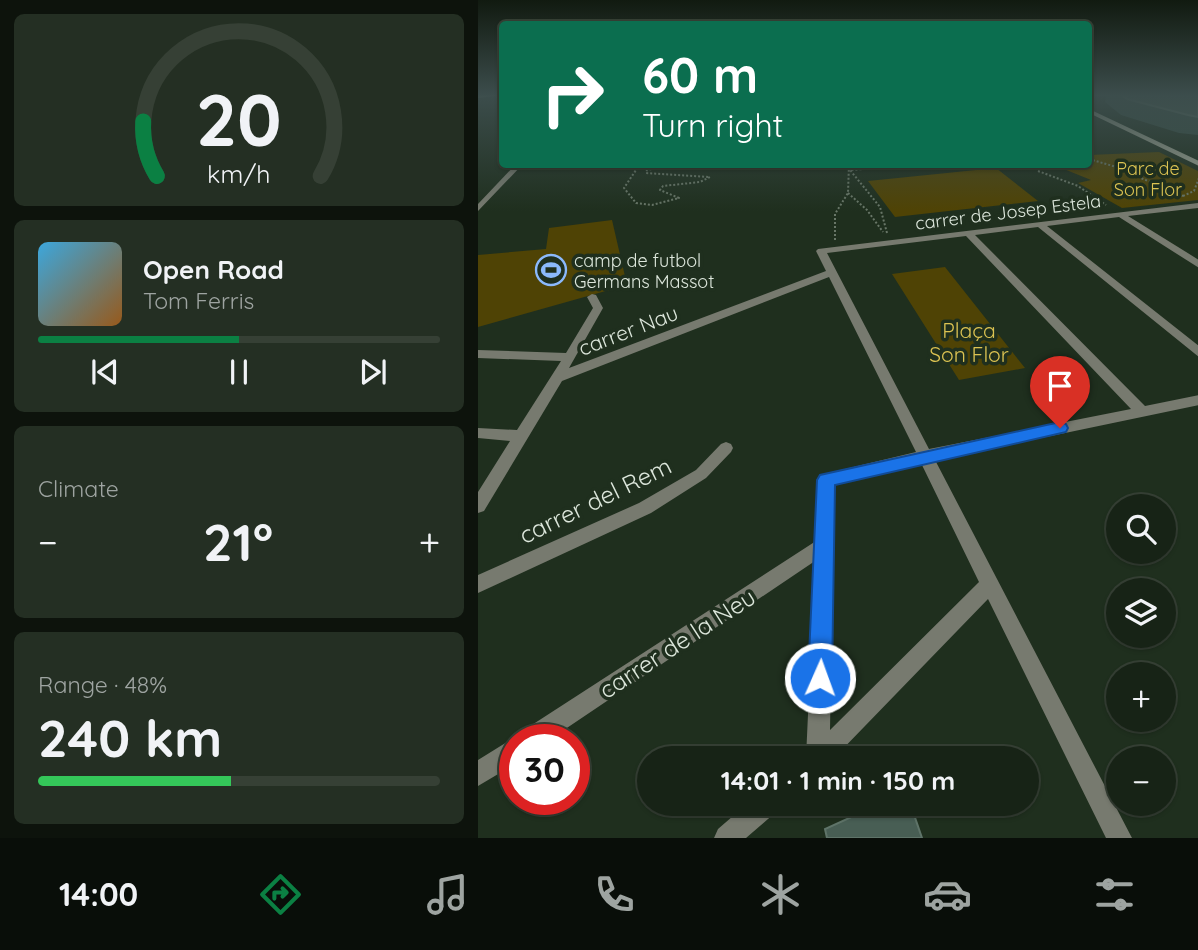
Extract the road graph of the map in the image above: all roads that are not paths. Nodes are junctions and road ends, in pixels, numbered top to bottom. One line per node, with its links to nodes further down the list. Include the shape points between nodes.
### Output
1 (1134, 133): 2 (street)
2 (1198, 164)
3 (516, 168): 5 (street)
4 (1194, 203): 6 (street, carrer de Josep Estela)
5 (478, 209)
6 (1121, 215): 7 (street, carrer de Josep Estela); 9 (street)
7 (1039, 224): 8 (street, carrer de Josep Estela); 12 (street)
8 (968, 233): 10 (street, carrer de Josep Estela, via 826,250); 17 (street)
9 (1198, 265)
10 (832, 272): 15 (street, carrer Nau); 21 (street)
11 (592, 297): 14 (street, via 598,308)
12 (1198, 353)
13 (478, 354): 14 (street)
14 (568, 357): 15 (street)
15 (556, 378): 19 (street)
16 (1198, 400): 17 (street)
17 (1141, 411): 21 (street)
18 (478, 433): 19 (street)
19 (523, 436): 22 (street)
20 (726, 448): 24 (street, carrer del Rem, via 701,474 645,508)
21 (925, 456): 23 (street, via 826,480); 25 (street)
22 (478, 506)
23 (824, 545): 26 (street, carrer de la Neu); 27 (street)
24 (478, 584)
25 (990, 584): 28 (street); 33 (street)
26 (553, 724)
27 (818, 746)
28 (830, 746)
29 (499, 760): 30 (street)
30 (478, 774)
31 (752, 816): 32 (street)
32 (727, 838)
33 (1119, 838)

